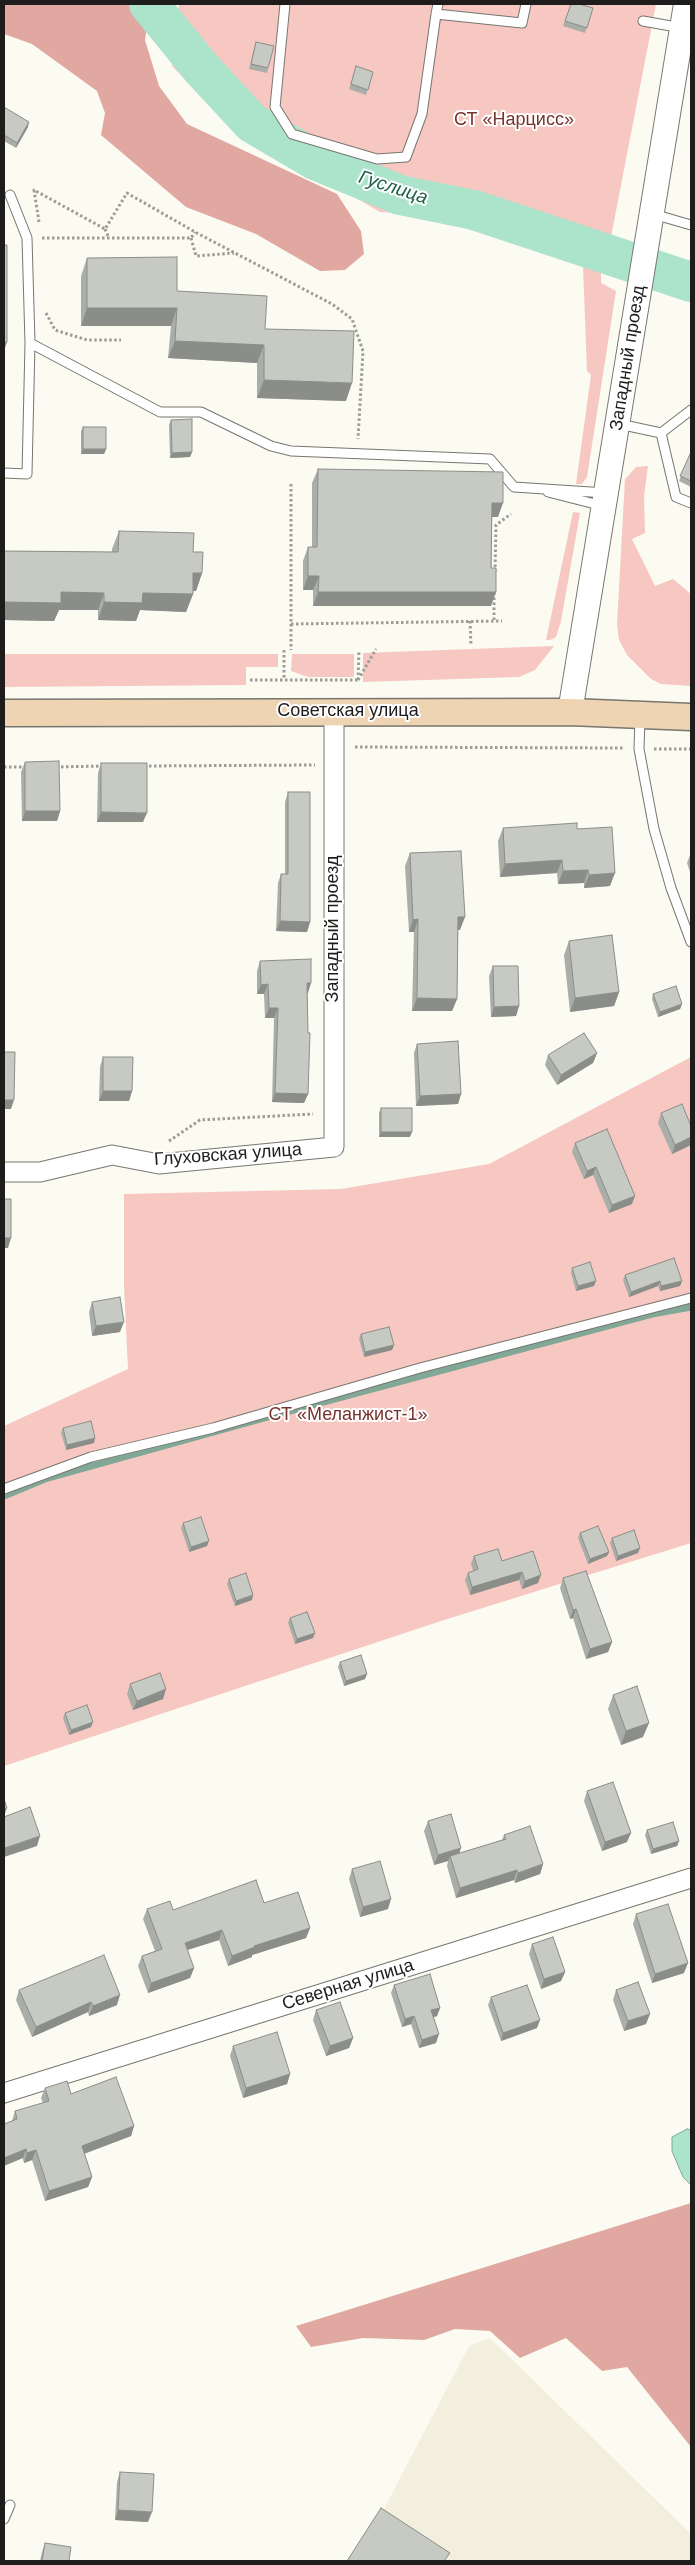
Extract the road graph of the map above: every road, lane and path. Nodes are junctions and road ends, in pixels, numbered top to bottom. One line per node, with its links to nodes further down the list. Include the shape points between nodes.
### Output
1 (284, 4): 5 (lane, via 275,107 292,134 377,159 406,156 422,114)
2 (438, 4): 5 (lane)
3 (526, 4): 5 (lane, via 522,23)
4 (686, 4): 7 (street, Западный проезд)
5 (436, 14)
6 (643, 21): 7 (lane)
7 (682, 28): 9 (street, Западный проезд)
8 (10, 195): 13 (lane)
9 (651, 223): 10 (lane); 23 (street, Западный проезд)
10 (691, 225)
11 (105, 229): 12 (path, via 127,192); 14 (path, via 34,190); 15 (path)
12 (195, 232): 16 (path); 18 (path)
13 (27, 238): 14 (path); 21 (lane)
14 (42, 238): 15 (path); 17 (path)
15 (108, 238): 16 (path)
16 (191, 238): 18 (path, via 196,256)
17 (42, 248)
18 (235, 253): 25 (path, via 332,304 352,319 362,350)
19 (46, 305): 20 (path, via 55,330 87,340)
20 (121, 340)
21 (30, 343): 25 (lane, via 160,412 200,412 271,446 291,451); 26 (lane, via 27,474)
22 (691, 410): 24 (lane)
23 (618, 424): 24 (lane); 28 (street, Западный проезд)
24 (661, 433): 29 (lane, via 676,497)
25 (357, 452): 28 (lane, via 490,459 514,486 540,490 586,490)
26 (4, 473)
27 (291, 484): 36 (path)
28 (605, 500): 47 (street, Западный проезд)
29 (691, 503)
30 (511, 514): 31 (path, via 496,525)
31 (495, 573)
32 (494, 592): 33 (path)
33 (494, 620): 34 (path); 35 (path)
34 (470, 621): 36 (path); 37 (path)
35 (502, 621)
36 (291, 624): 40 (path)
37 (471, 646)
38 (376, 649): 44 (path)
39 (284, 650): 43 (path)
40 (292, 650)
41 (359, 650): 44 (path)
42 (250, 680): 43 (path)
43 (284, 680): 44 (path)
44 (358, 680)
45 (334, 710): 46 (main road, Советская улица); 47 (main road, Советская улица); 52 (street, Западный проезд)
46 (4, 712)
47 (570, 712): 48 (main road, Советская улица)
48 (640, 716): 49 (main road, Советская улица); 50 (lane)
49 (691, 716)
50 (639, 749): 51 (path); 52 (path, via 355,746); 58 (lane, via 654,830)
51 (691, 749)
52 (333, 764): 54 (path); 59 (street, Западный проезд)
53 (105, 766): 57 (path)
54 (135, 766)
55 (4, 767): 56 (path)
56 (29, 767)
57 (46, 767)
58 (691, 942)
59 (334, 1100): 60 (path, via 318,1114 200,1120 170,1141); 61 (street, Западный проезд)
60 (163, 1142)
61 (334, 1147): 62 (street, Глуховская улица, via 159,1164 112,1155 40,1172)
62 (4, 1172)
63 (691, 1298): 64 (lane, via 420,1368 213,1428 91,1457)
64 (4, 1489)
65 (691, 1878): 66 (street, Северная улица)
66 (4, 2093)
67 (10, 2505): 68 (lane)
68 (4, 2519)

